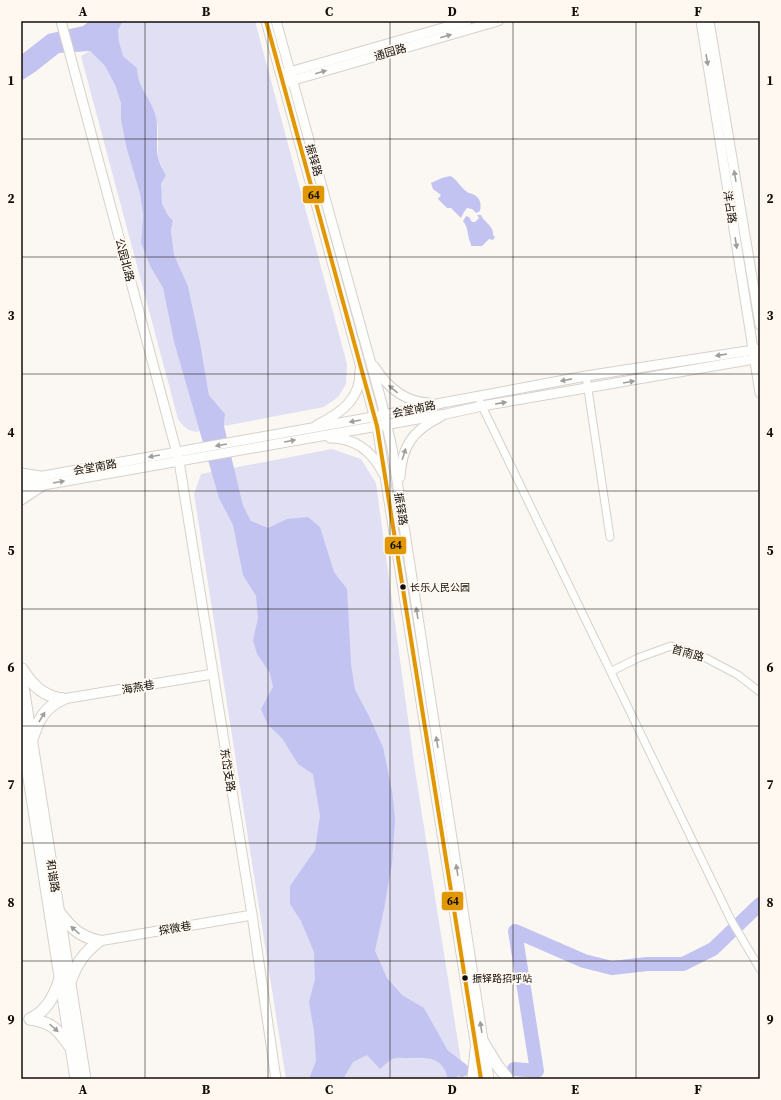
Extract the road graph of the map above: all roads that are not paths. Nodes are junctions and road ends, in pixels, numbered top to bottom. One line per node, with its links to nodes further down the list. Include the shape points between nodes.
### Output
1 (61, 21): 22 (main road, 公园北路)
2 (266, 21): 8 (main road, 振铎路)
3 (276, 21): 8 (main road, 振铎路)
4 (467, 21): 8 (main road, 通园路)
5 (498, 21): 8 (main road, 通园路, one-way to 5)
6 (701, 21): 10 (main road, 洋占路, one-way to 10)
7 (709, 21): 9 (main road, 洋占路, one-way to 7)
8 (287, 77): 11 (main road, 振铎路)
9 (760, 325)
10 (757, 349): 12 (main road, 洋占路); 13 (main road, 会堂南路, one-way to 13)
11 (364, 357): 17 (main road, one-way to 11, via 417,402 398,394); 20 (main road, 振铎路); 21 (main road, via 358,387 352,400)
12 (757, 359): 14 (main road, 会堂南路, one-way to 12); 15 (main road, 洋占路)
13 (586, 376): 14 (street); 16 (main road, 会堂南路, one-way to 16)
14 (588, 389): 18 (main road, 会堂南路, one-way to 14); 30 (street)
15 (760, 393)
16 (478, 396): 17 (main road, 会堂南路); 18 (street)
17 (442, 403): 20 (main road, 会堂南路)
18 (482, 406): 19 (main road, 会堂南路); 32 (street)
19 (446, 414): 20 (main road, 会堂南路); 28 (main road, one-way to 19, via 402,458 408,444 418,431)
20 (381, 421): 21 (main road, 会堂南路); 27 (main road, 振铎路); 28 (main road, 振铎路, via 392,448)
21 (309, 433): 22 (main road, 会堂南路); 27 (main road, via 358,444 378,464)
22 (178, 457): 25 (main road, 会堂南路); 34 (main road, 东岱支路)
23 (21, 474): 25 (main road)
24 (21, 480): 25 (main road, 会堂南路)
25 (41, 481): 26 (main road, 会堂南路); 29 (main road)
26 (21, 488)
27 (387, 489): 45 (main road, 振铎路)
28 (399, 493): 45 (main road, 振铎路, one-way to 28)
29 (21, 499)
30 (610, 537)
31 (21, 667): 36 (main road, via 37,689)
32 (612, 671): 35 (street, 首南路, via 671,646 706,658 738,675); 42 (street, via 731,920)
33 (21, 674): 38 (main road, 和谐路)
34 (213, 674): 36 (main road, 海燕巷); 40 (main road, 东岱支路)
35 (760, 692)
36 (63, 700): 38 (main road, one-way to 36, via 44,713)
37 (21, 727): 43 (main road, 和谐路)
38 (32, 743): 39 (main road, 和谐路)
39 (58, 909): 41 (main road, one-way to 39, via 78,933); 43 (main road, 和谐路)
40 (252, 915): 41 (main road, 探微巷); 49 (main road, 东岱支路)
41 (99, 941): 43 (main road, via 80,958)
42 (760, 969)
43 (65, 981): 44 (main road, via 40,1013); 46 (main road, 和谐路); 48 (main road, 和谐路)
44 (25, 1019): 46 (main road, one-way to 46, via 48,1023 57,1030)
45 (479, 1046): 50 (main road); 51 (main road, 振铎路); 52 (main road, 振铎路); 53 (main road)
46 (71, 1049): 47 (main road, 和谐路)
47 (76, 1079)
48 (84, 1079)
49 (276, 1079)
50 (473, 1079)
51 (481, 1079)
52 (489, 1079)
53 (508, 1079)

